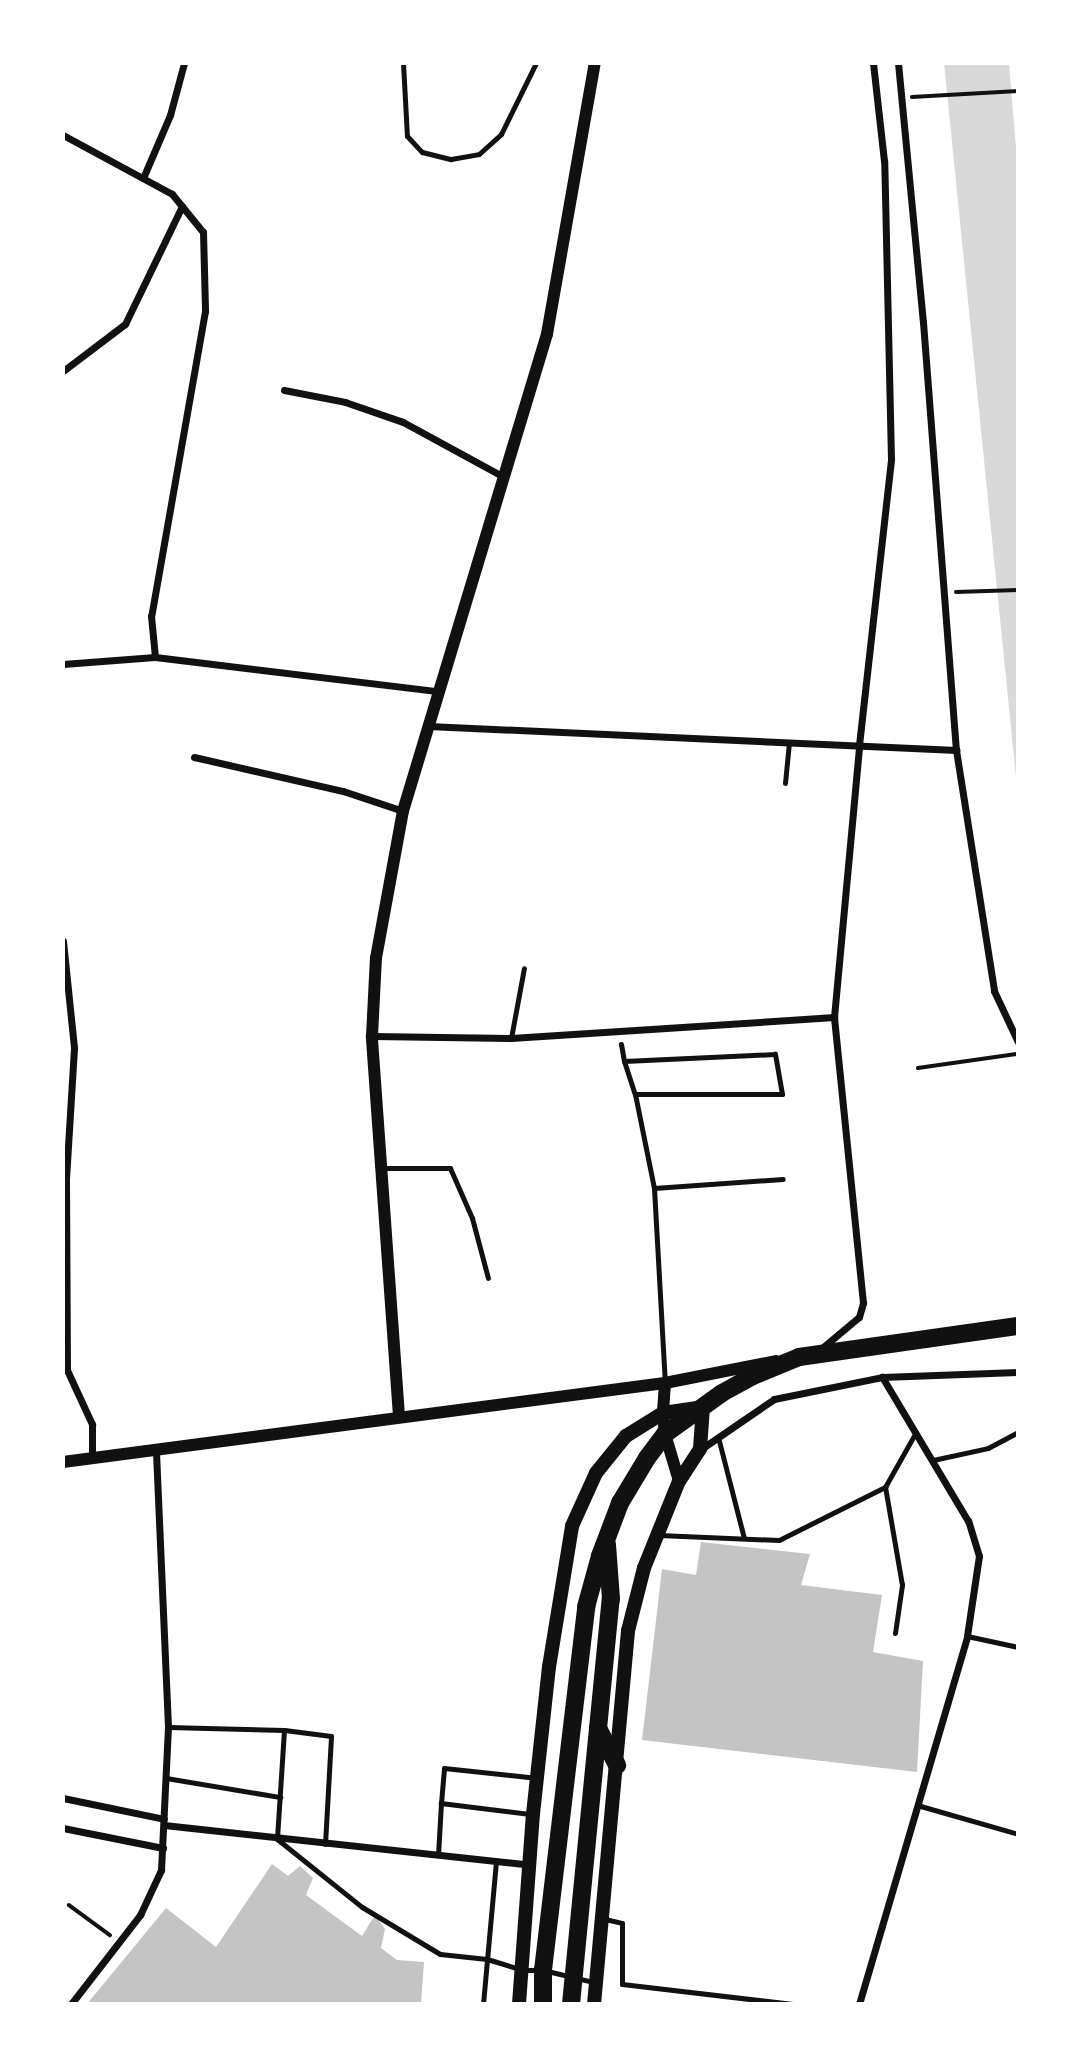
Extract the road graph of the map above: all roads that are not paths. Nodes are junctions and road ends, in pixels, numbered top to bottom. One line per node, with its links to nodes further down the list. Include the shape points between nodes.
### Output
1 (184, 63): 8 (street, via 170,116)
2 (403, 63): 3 (lane, via 407,136 422,152 451,159 479,154 501,134)
3 (536, 63)
4 (596, 63): 12 (street, via 547,334)
5 (873, 63): 18 (street, via 884,161 891,459)
6 (898, 63): 19 (street)
7 (63, 135): 8 (street)
8 (143, 178): 9 (street, via 172,194)
9 (182, 206): 10 (street, via 125,324); 13 (street, via 203,232 205,311 151,616)
10 (63, 371)
11 (284, 390): 12 (street, via 345,402 403,422)
12 (505, 477): 15 (street)
13 (155, 657): 14 (street); 15 (street)
14 (63, 664)
15 (437, 691): 16 (street)
16 (428, 726): 17 (street); 22 (street)
17 (789, 742): 18 (street); 21 (lane)
18 (859, 745): 19 (street); 25 (street)
19 (956, 750): 28 (street, via 994,991)
20 (194, 757): 22 (street, via 343,791)
21 (786, 783)
22 (402, 811): 26 (street, via 376,958)
23 (63, 941): 50 (street, via 74,1048 66,1180 67,1370 92,1424)
24 (524, 968): 27 (lane)
25 (834, 1017): 27 (street); 37 (street, via 863,1303 859,1317 846,1330)
26 (372, 1036): 27 (street); 32 (street)
27 (511, 1038)
28 (1018, 1042)
29 (621, 1044): 30 (lane)
30 (624, 1060): 31 (lane); 31 (lane, via 775,1054 782,1094)
31 (635, 1094): 34 (lane)
32 (381, 1168): 35 (lane, via 450,1168 472,1218); 43 (street)
33 (783, 1179): 34 (lane)
34 (654, 1188): 40 (lane)
35 (488, 1278)
36 (1018, 1326): 37 (highway)
37 (806, 1356): 40 (street); 41 (highway, via 753,1376)
38 (1018, 1372): 39 (street)
39 (882, 1377): 44 (street); 47 (street, via 774,1399)
40 (665, 1383): 42 (street); 43 (street)
41 (703, 1407): 42 (main road); 46 (highway); 48 (main road)
42 (663, 1413): 46 (street); 66 (main road, via 626,1436 596,1473 572,1525)
43 (399, 1416): 49 (street)
44 (916, 1432): 51 (street); 54 (lane)
45 (1018, 1432): 51 (lane, via 988,1448)
46 (665, 1434): 53 (street); 56 (highway, via 620,1503)
47 (718, 1437): 48 (street); 57 (lane)
48 (700, 1449): 53 (main road)
49 (156, 1450): 50 (street); 61 (street)
50 (92, 1457): 52 (street)
51 (933, 1460): 59 (street, via 968,1521 979,1556)
52 (63, 1462)
53 (679, 1481): 55 (main road)
54 (885, 1487): 57 (lane, via 779,1540); 58 (lane, via 902,1585)
55 (657, 1535): 57 (lane); 64 (main road, via 628,1631)
56 (607, 1537): 62 (highway, via 611,1599); 84 (highway, via 586,1607)
57 (744, 1538)
58 (895, 1633)
59 (967, 1636): 60 (lane); 70 (street)
60 (1018, 1647)
61 (168, 1727): 63 (lane); 65 (street)
62 (598, 1728): 64 (highway); 85 (highway)
63 (284, 1730): 67 (lane); 76 (lane, via 331,1735)
64 (617, 1765): 81 (main road)
65 (166, 1778): 67 (lane); 72 (street)
66 (537, 1778): 69 (lane, via 444,1768); 71 (main road)
67 (279, 1797): 75 (lane)
68 (63, 1798): 72 (street)
69 (441, 1803): 71 (lane); 78 (lane)
70 (916, 1805): 74 (lane); 94 (street)
71 (533, 1814): 80 (main road)
72 (164, 1822): 75 (street); 77 (street)
73 (63, 1828): 77 (street)
74 (1018, 1834)
75 (277, 1839): 76 (street); 82 (lane, via 362,1907 440,1954)
76 (325, 1844): 78 (street)
77 (163, 1848): 87 (street, via 161,1870 140,1915)
78 (438, 1855): 79 (street)
79 (496, 1861): 80 (street); 82 (lane)
80 (531, 1865): 83 (main road)
81 (602, 1918): 86 (main road); 93 (lane, via 622,1923 622,1984)
82 (487, 1959): 83 (lane); 88 (lane)
83 (522, 1970): 84 (lane); 89 (main road)
84 (543, 1970): 85 (lane); 90 (highway)
85 (573, 1978): 86 (lane); 91 (highway)
86 (596, 1983): 92 (main road)
87 (71, 2004)
88 (483, 2004)
89 (519, 2004)
90 (543, 2004)
91 (571, 2004)
92 (594, 2004)
93 (793, 2004)
94 (859, 2004)

